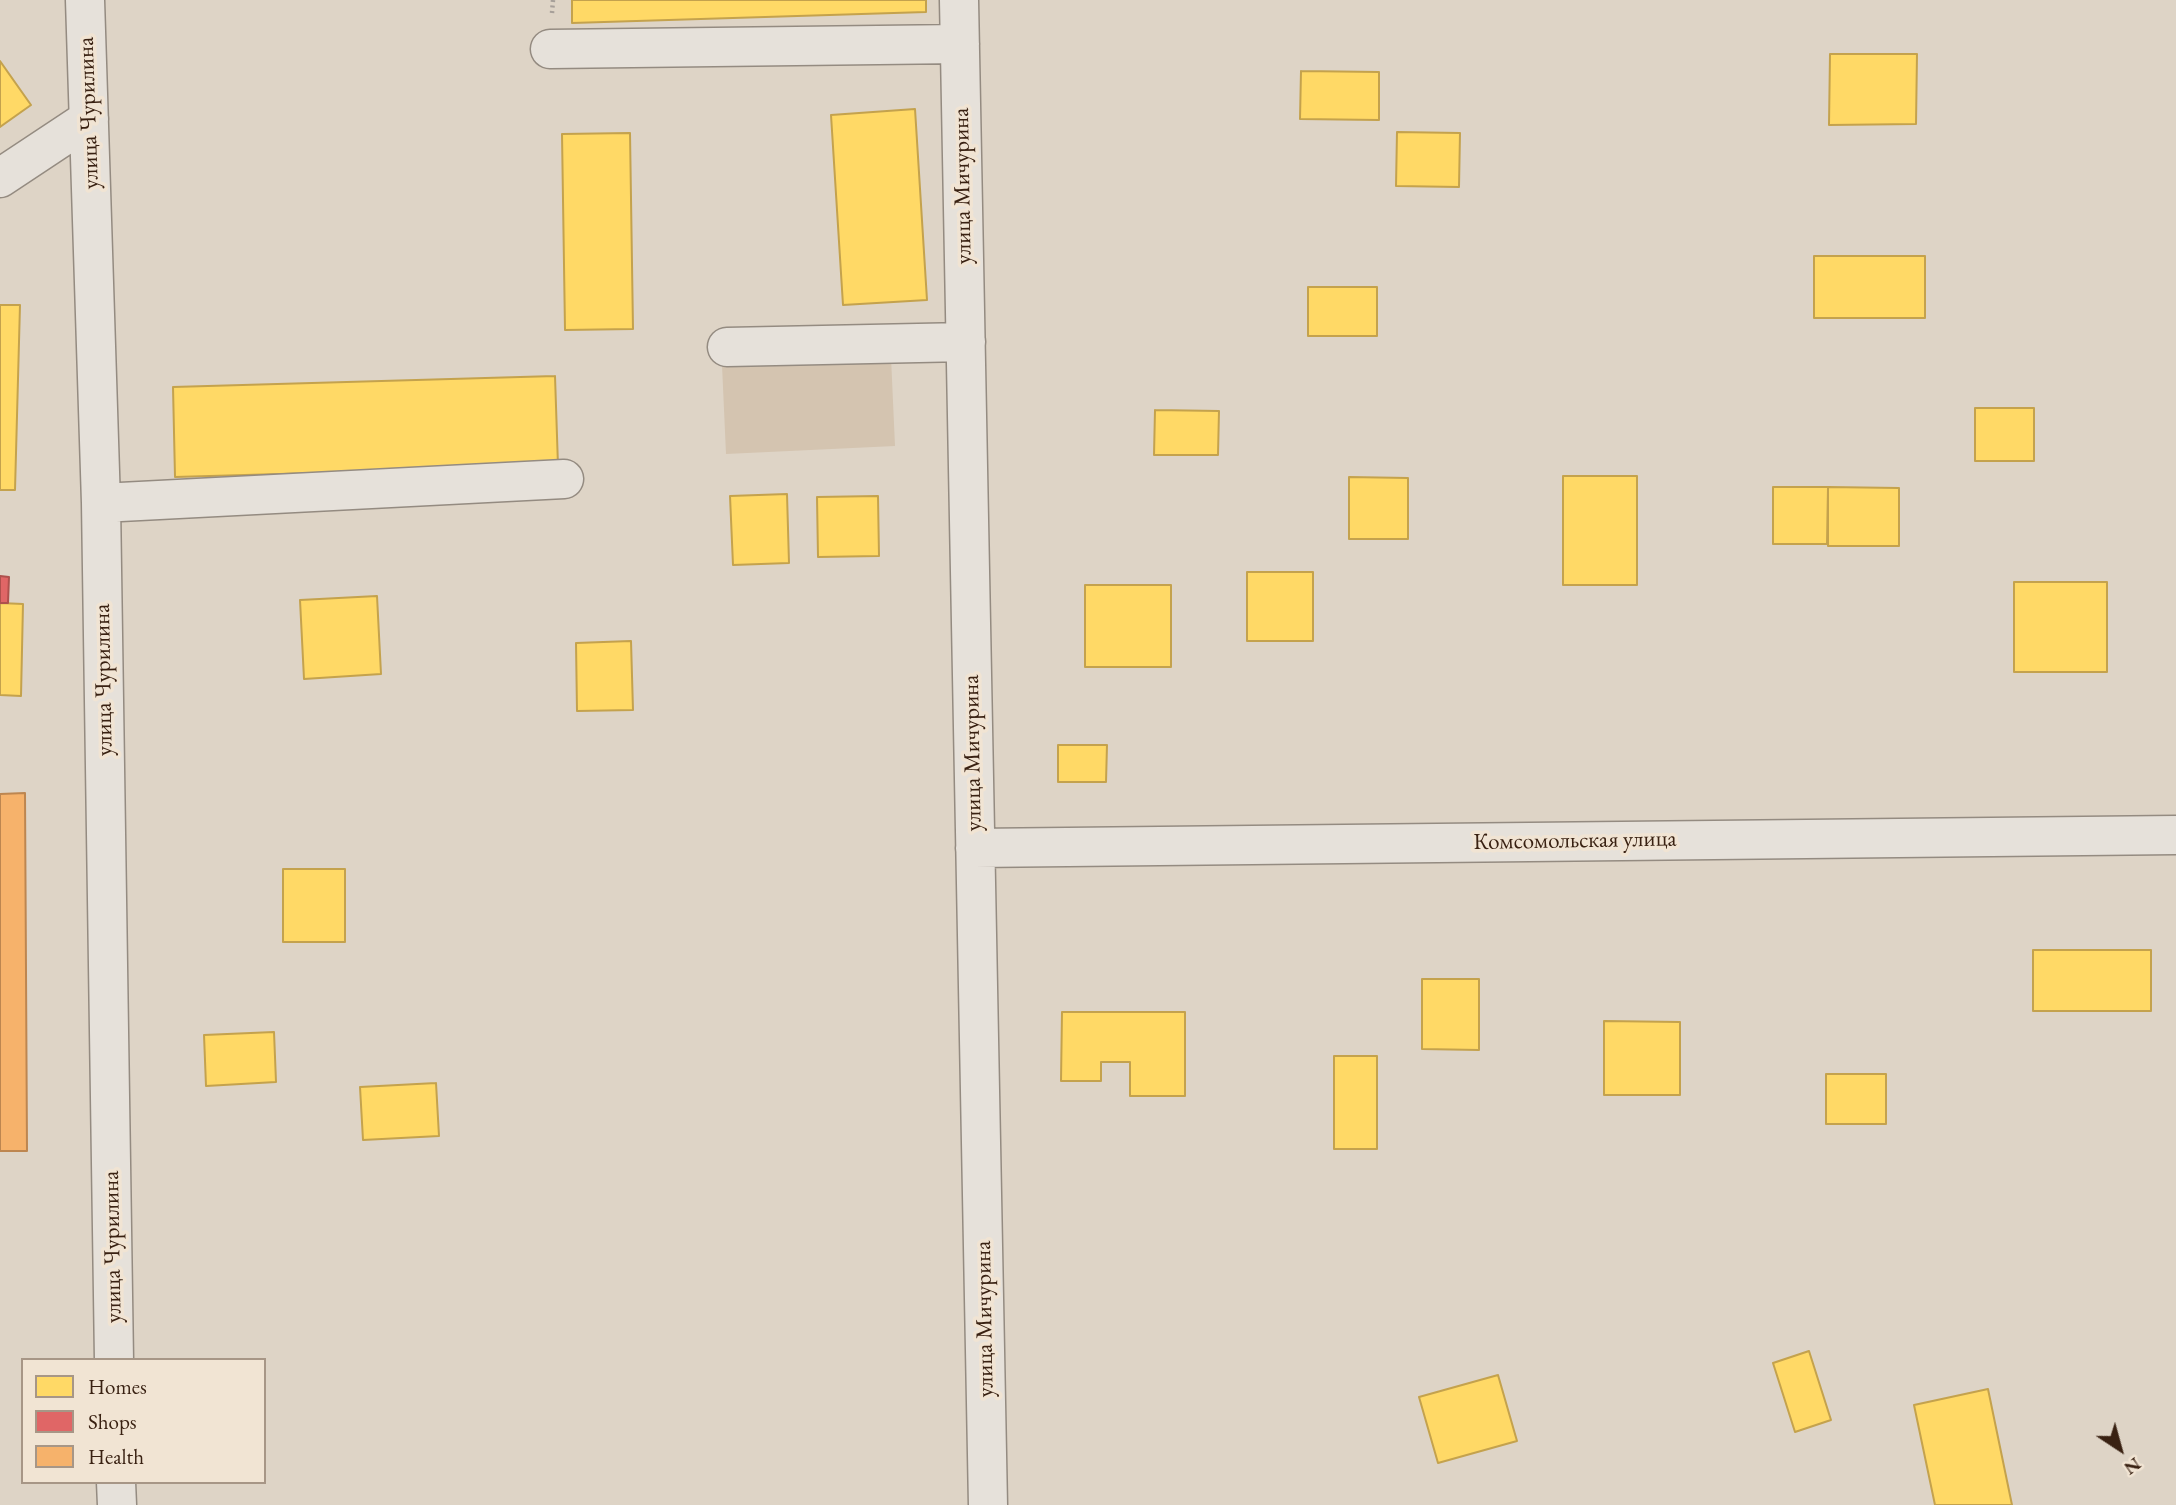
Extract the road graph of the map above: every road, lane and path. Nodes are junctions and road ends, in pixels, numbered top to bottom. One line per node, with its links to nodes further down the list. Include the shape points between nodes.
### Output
1 (85, 0): 5 (street, улица Чурилина)
2 (959, 0): 3 (street, улица Мичурина)
3 (960, 44): 4 (street); 7 (street, улица Мичурина)
4 (551, 49)
5 (89, 119): 6 (street); 10 (street, улица Чурилина)
6 (0, 178)
7 (966, 342): 8 (street); 12 (street, улица Мичурина)
8 (727, 347)
9 (564, 479): 10 (street)
10 (101, 503): 13 (street, улица Чурилина)
11 (2176, 835): 12 (street, Комсомольская улица)
12 (975, 848): 16 (street, улица Мичурина)
13 (114, 1358)
14 (116, 1484): 15 (street)
15 (117, 1505)
16 (988, 1505)

